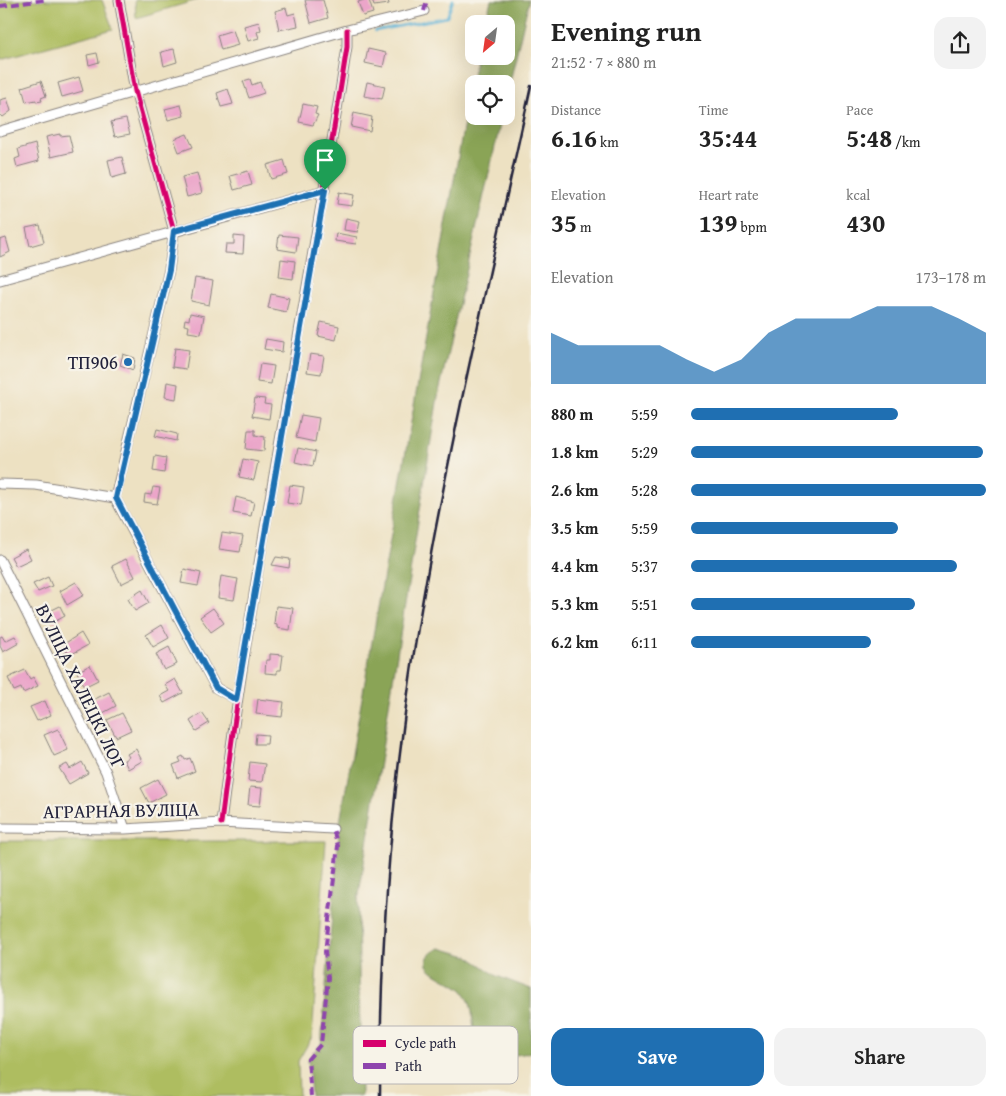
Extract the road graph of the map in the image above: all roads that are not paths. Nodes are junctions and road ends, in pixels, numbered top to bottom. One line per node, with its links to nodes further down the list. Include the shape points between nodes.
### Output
1 (119, 0): 4 (street)
2 (424, 11): 3 (street)
3 (347, 30): 4 (street); 6 (street)
4 (135, 91): 5 (street); 7 (street)
5 (0, 131)
6 (325, 190): 7 (street); 12 (street)
7 (174, 231): 8 (street); 10 (street, via 169,270)
8 (0, 280)
9 (0, 484): 10 (street, via 36,484)
10 (116, 498): 12 (street, via 216,688)
11 (0, 560): 15 (street, ВУЛІЦА ХАЛЕЦКІ ЛОГ, via 106,772)
12 (236, 700): 13 (street)
13 (221, 824): 15 (street, АГРАРНАЯ ВУЛІЦА); 16 (street, АГРАРНАЯ ВУЛІЦА)
14 (0, 828): 15 (street, АГРАРНАЯ ВУЛІЦА)
15 (125, 829)
16 (333, 829)

